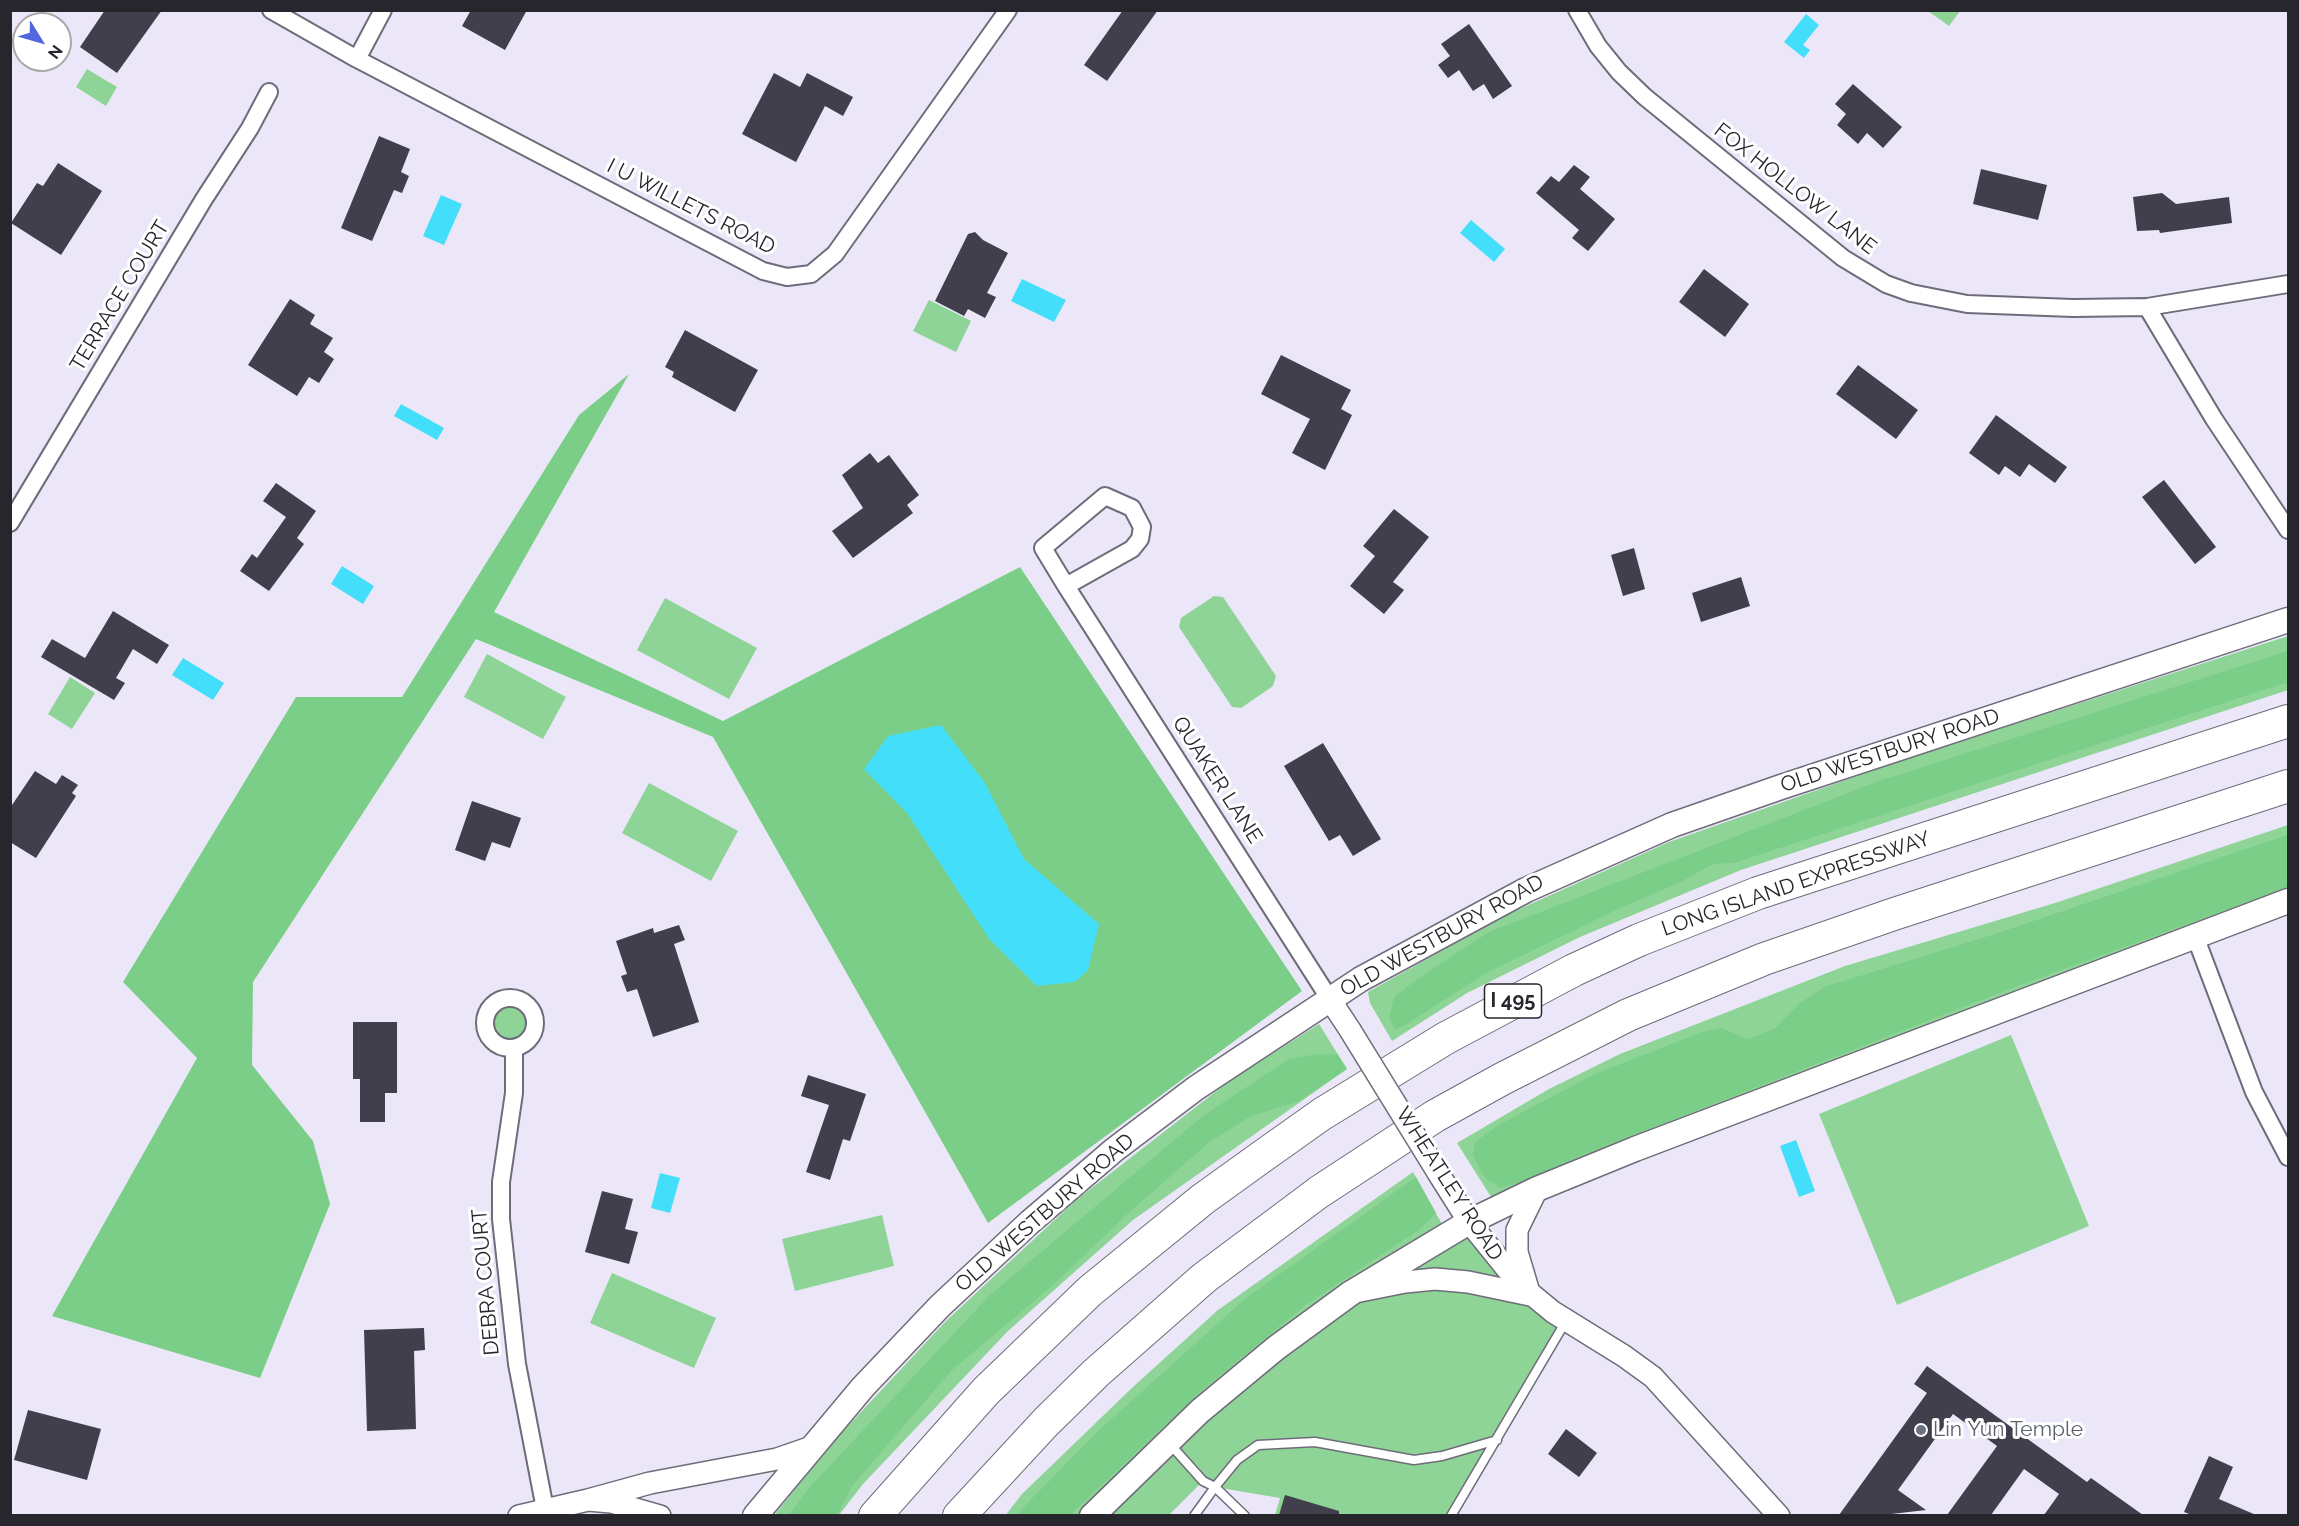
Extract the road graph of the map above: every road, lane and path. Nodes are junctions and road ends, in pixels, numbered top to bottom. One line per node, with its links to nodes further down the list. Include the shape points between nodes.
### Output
1 (271, 10): 5 (street, I U WILLETS ROAD)
2 (383, 10): 5 (street)
3 (1008, 10): 5 (street, I U WILLETS ROAD, via 849,237 811,274 799,277 764,271)
4 (1577, 10): 8 (street, FOX HOLLOW LANE, via 1598,46 1646,97 1843,258 1886,284 1966,304)
5 (357, 59)
6 (269, 92): 9 (street, TERRACE COURT)
7 (2289, 284): 8 (street, FOX HOLLOW LANE)
8 (2147, 307): 10 (street, via 2214,419)
9 (10, 523)
10 (2289, 530)
11 (1066, 586): 11 (street, QUAKER LANE, via 1043,548 1105,495 1132,508 1142,527 1140,539 1132,549); 17 (street, QUAKER LANE)
12 (2289, 620): 17 (main road, OLD WESTBURY ROAD, via 1672,825 1526,890 1401,955)
13 (2289, 721): 34 (highway, LONG ISLAND EXPRESSWAY / I 495, via 1758,893 1639,940 1474,1022 1322,1114 1147,1244 1029,1349)
14 (2289, 786): 35 (highway, via 1764,959 1628,1015 1502,1078 1435,1116 1319,1192 1204,1278 1088,1381)
15 (2289, 901): 16 (main road)
16 (2195, 936): 19 (street, via 2254,1092); 20 (main road)
17 (1329, 998): 21 (street, WHEATLEY ROAD, bridge); 27 (main road, OLD WESTBURY ROAD, via 1196,1088 1073,1184 940,1306)
18 (514, 1048): 30 (street, DEBRA COURT, via 514,1093 501,1182 501,1219 517,1364)
19 (2289, 1157)
20 (1537, 1189): 21 (main road); 23 (street, via 1517,1230 1519,1264)
21 (1469, 1222): 22 (main road); 23 (street, WHEATLEY ROAD, via 1498,1262)
22 (1351, 1293): 23 (street, via 1436,1279); 26 (main road, via 1238,1378)
23 (1530, 1295): 24 (street, WHEATLEY ROAD)
24 (1566, 1321): 25 (lane); 40 (street, WHEATLEY ROAD, via 1653,1377)
25 (1497, 1440): 28 (lane, via 1414,1460 1315,1442 1258,1445 1237,1460); 39 (lane)
26 (1168, 1441): 28 (lane, via 1203,1481); 36 (main road)
27 (809, 1448): 29 (street, via 777,1459 650,1483); 33 (main road, OLD WESTBURY ROAD)
28 (1215, 1487): 37 (lane); 38 (lane)
29 (588, 1500): 30 (street); 32 (street)
30 (544, 1509): 31 (street)
31 (519, 1515)
32 (660, 1515)
33 (755, 1515)
34 (875, 1515)
35 (958, 1515)
36 (1092, 1515)
37 (1194, 1515)
38 (1245, 1515)
39 (1451, 1515)
40 (1779, 1515)

